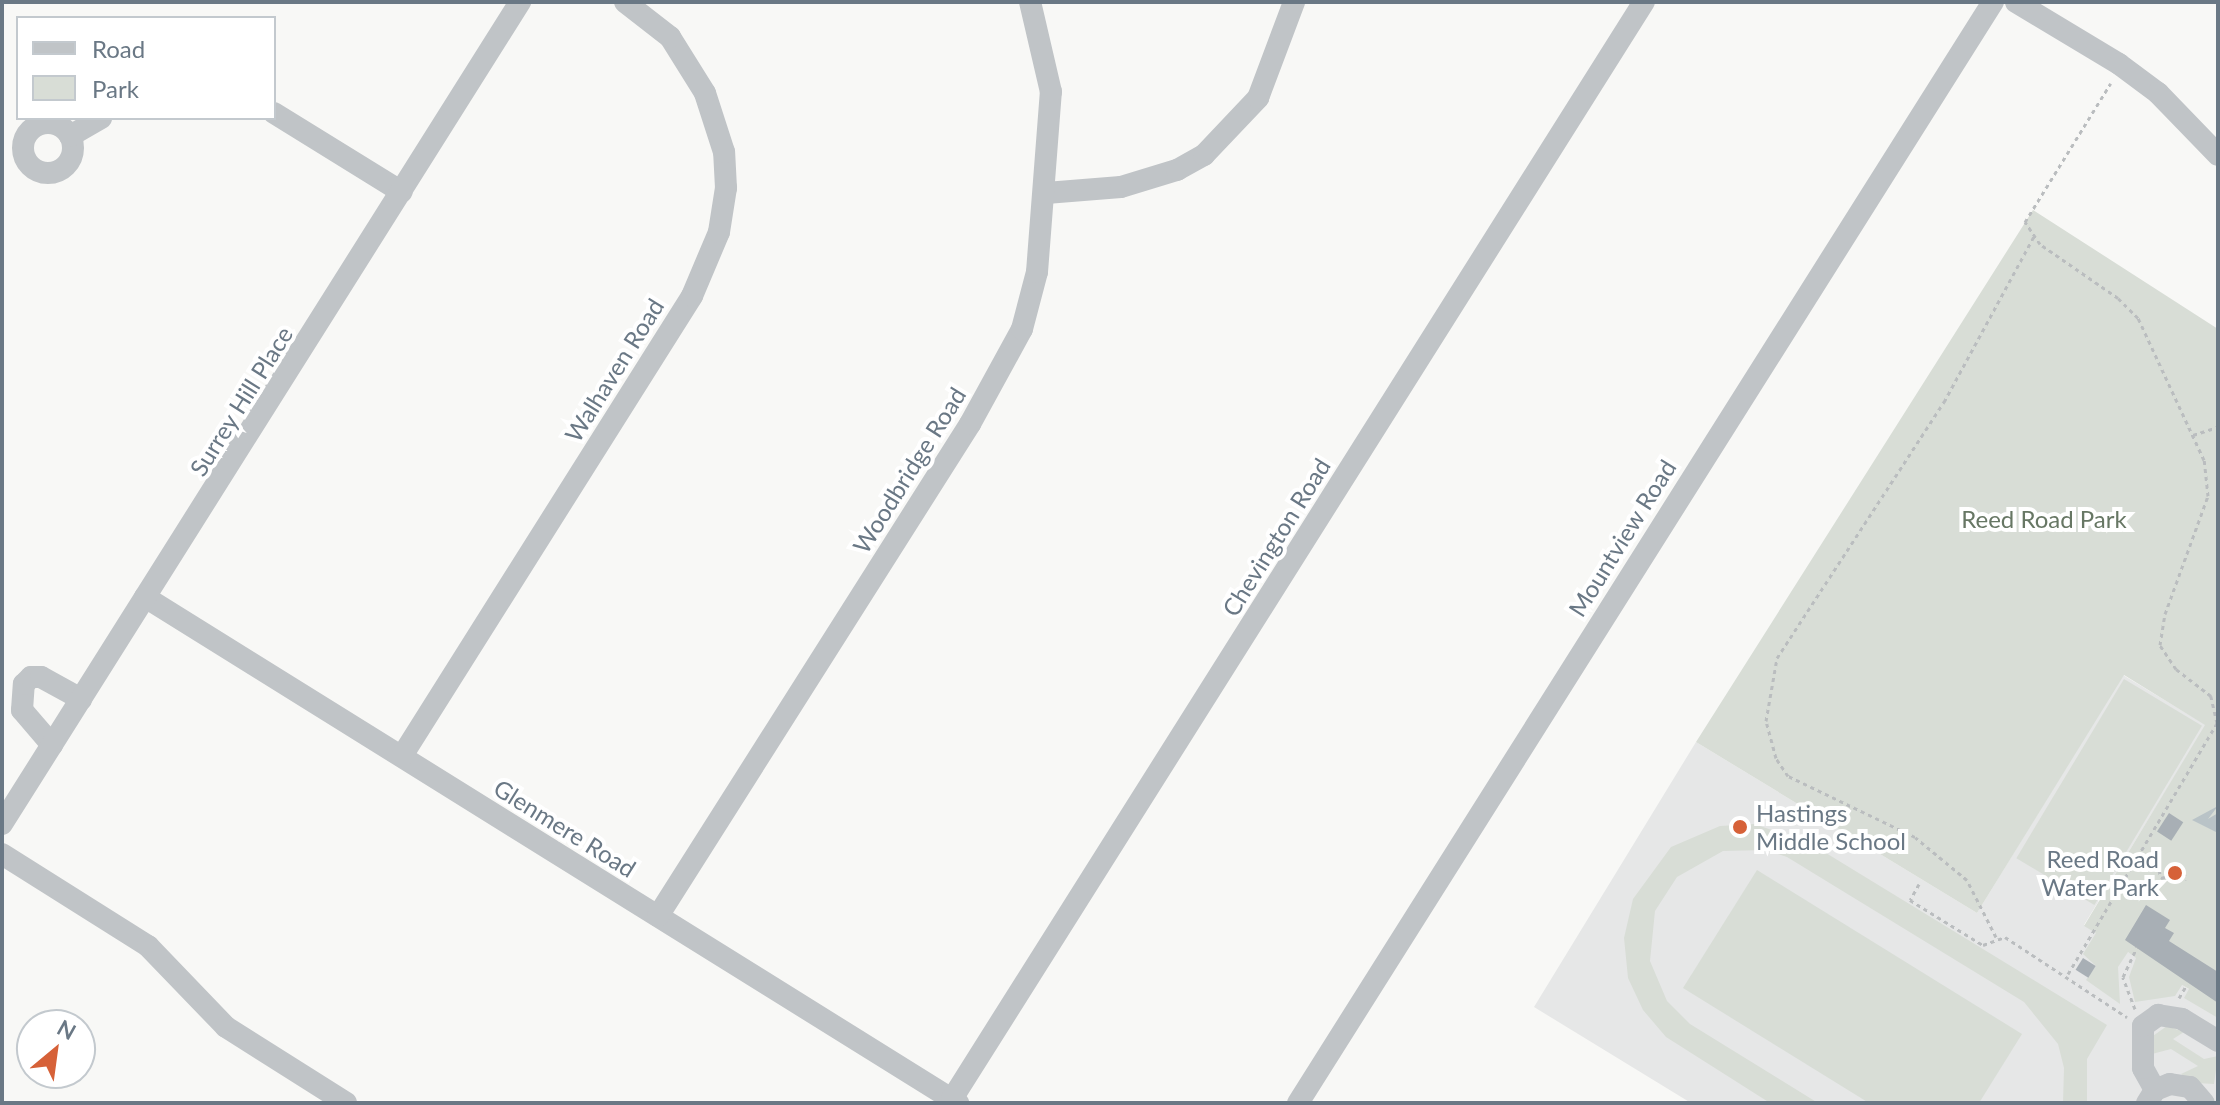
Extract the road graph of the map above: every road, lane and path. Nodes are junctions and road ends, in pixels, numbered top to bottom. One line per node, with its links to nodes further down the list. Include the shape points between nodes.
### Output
1 (520, 2): 13 (street, Surrey Hill Place)
2 (625, 2): 23 (street, Walhaven Road, via 670,37 711,106 724,164 719,232 692,296)
3 (1030, 2): 14 (street, Woodbridge Road, via 1051,92)
4 (1294, 2): 14 (street, via 1258,98 1204,155 1177,170 1121,187)
5 (1644, 2): 39 (street, Chevington Road)
6 (1993, 2): 41 (street, Mountview Road)
7 (2016, 2): 12 (street, via 2139,79)
8 (2113, 81): 15 (path, via 2025,222)
9 (276, 114): 13 (street)
10 (98, 120): 11 (street)
11 (70, 136)
12 (2218, 155)
13 (402, 192): 18 (street, Surrey Hill Place)
14 (1046, 193): 29 (street, Woodbridge Road, via 1022,329 998,378)
15 (2034, 236): 17 (path, via 2138,318); 30 (path, via 1944,402 1777,658 1766,721 1776,758 1788,776 1915,837 1967,880)
16 (2218, 427): 17 (path)
17 (2193, 435): 21 (path, via 2208,477 2208,496 2165,614 2160,645 2176,669)
18 (145, 597): 19 (street, Surrey Hill Place); 23 (street, Glenmere Road)
19 (81, 699): 22 (street, Surrey Hill Place); 22 (street, via 41,677 24,684 22,710)
20 (2218, 699): 21 (path)
21 (2212, 700): 32 (path, via 2214,731)
22 (52, 745): 24 (street, Surrey Hill Place)
23 (402, 756): 29 (street, Glenmere Road)
24 (2, 824)
25 (2, 854): 40 (street, via 148,946 226,1027)
26 (2159, 870): 27 (path, via 2161,878 2184,872)
27 (2186, 880)
28 (1919, 884): 30 (path, via 1910,900 1983,945)
29 (658, 916): 39 (street, Glenmere Road)
30 (1996, 937): 32 (path, via 2005,937)
31 (2137, 947): 35 (path, via 2123,977)
32 (2068, 974): 36 (path)
33 (2187, 984): 34 (path)
34 (2178, 1000)
35 (2136, 1012)
36 (2130, 1020)
37 (2218, 1041): 38 (street, via 2182,1019 2158,1015 2143,1026 2143,1068)
38 (2151, 1096): 42 (street, via 2170,1084 2190,1087)
39 (955, 1101)
40 (346, 1103)
41 (1298, 1103)
42 (2204, 1103)

